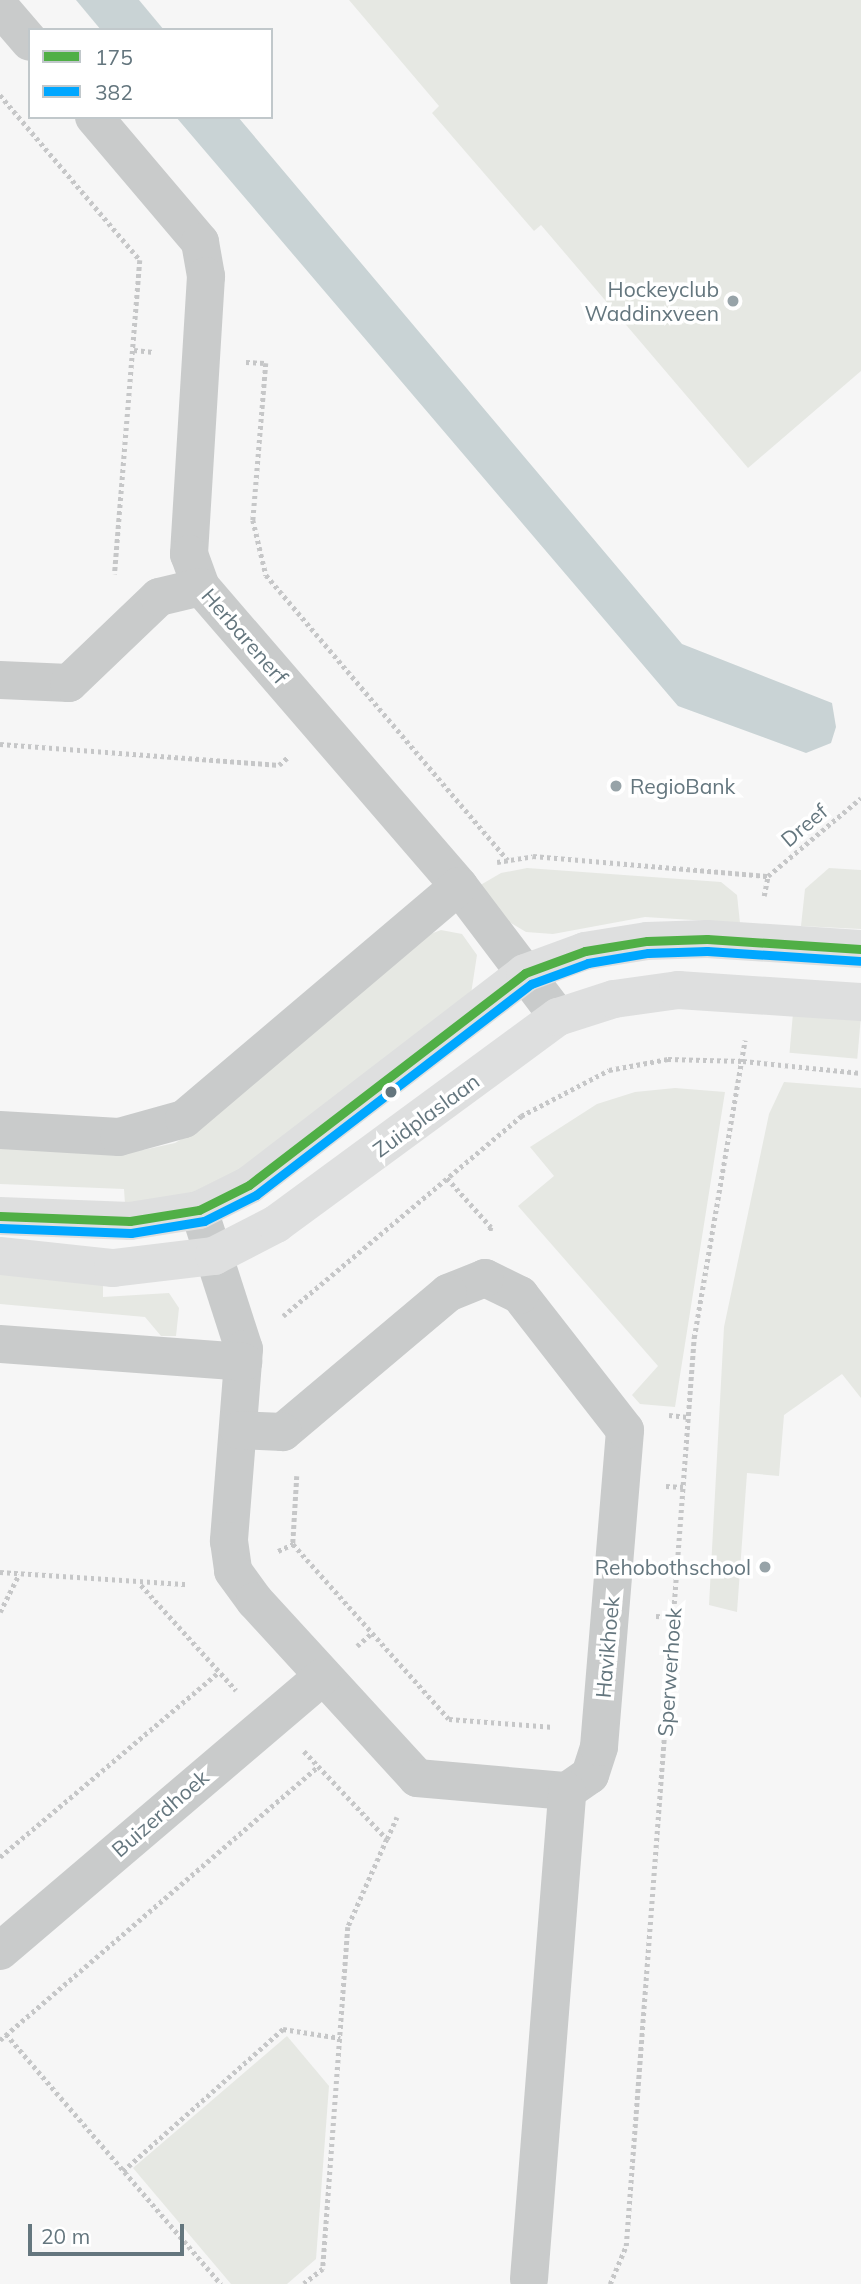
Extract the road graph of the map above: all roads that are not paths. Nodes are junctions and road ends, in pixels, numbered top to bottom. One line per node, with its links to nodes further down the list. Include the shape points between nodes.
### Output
1 (0, 7): 2 (street)
2 (28, 40)
3 (96, 119): 4 (street, Herbarenerf, via 200,242 206,276 189,554)
4 (201, 587): 5 (street, via 159,597 69,683); 6 (street, Herbarenerf)
5 (0, 680)
6 (459, 886): 8 (street, Herbarenerf); 11 (street, via 184,1119 119,1137)
7 (861, 949): 8 (street, via 707,939 647,941 584,951)
8 (525, 973): 10 (street, Herbarenerf); 12 (street, via 249,1185)
9 (861, 1002): 10 (street, Zuidplaslaan, via 678,990 614,999)
10 (558, 1017): 15 (street, Zuidplaslaan, via 276,1224)
11 (0, 1130)
12 (199, 1210): 13 (street, via 130,1221); 15 (street)
13 (0, 1216)
14 (0, 1256): 15 (street, Zuidplaslaan, via 113,1268)
15 (214, 1256): 17 (street)
16 (0, 1344): 17 (street)
17 (244, 1355): 18 (street)
18 (239, 1430): 19 (street, via 229,1541 233,1571); 20 (street, Havikhoek, via 283,1432 448,1293 485,1278 520,1295 625,1430 600,1730 590,1774)
19 (322, 1677): 20 (street, via 417,1778); 21 (street, Buizerdhoek)
20 (567, 1791): 22 (street)
21 (0, 1951)
22 (529, 2279)

